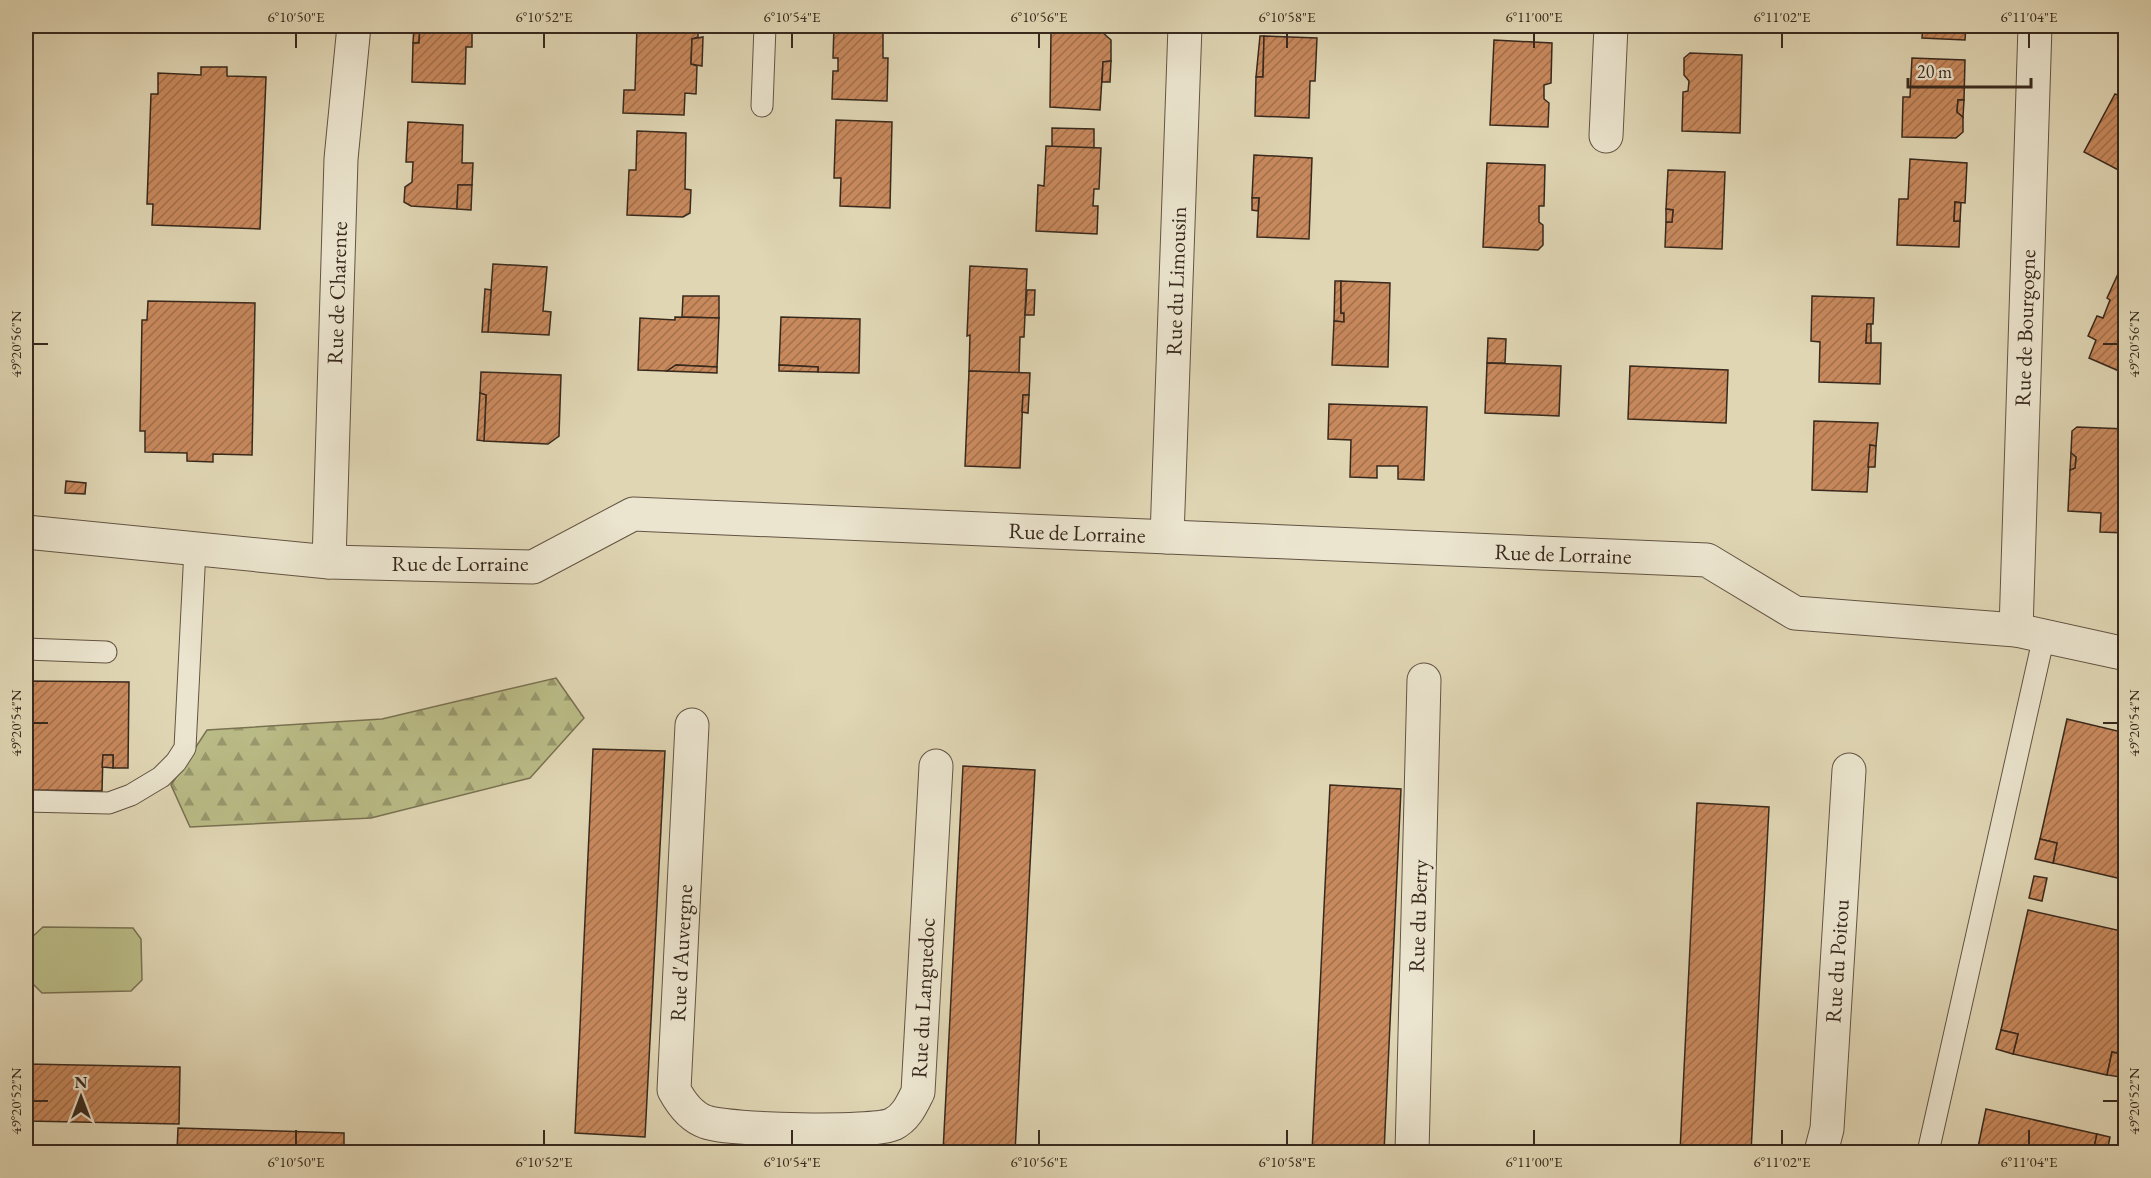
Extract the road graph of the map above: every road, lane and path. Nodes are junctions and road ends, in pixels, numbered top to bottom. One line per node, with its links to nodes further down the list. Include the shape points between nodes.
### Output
1 (354, 26): 11 (street, Rue de Charente, via 341,159)
2 (765, 26): 6 (lane)
3 (1185, 26): 9 (street, Rue du Limousin)
4 (1611, 26): 7 (street)
5 (2036, 26): 12 (street, Rue de Bourgogne)
6 (762, 106)
7 (1606, 136)
8 (26, 532): 10 (street, Rue de Lorraine)
9 (1167, 537): 11 (street, Rue de Lorraine, via 633,514 533,567); 12 (street, Rue de Lorraine, via 1707,560 1795,613)
10 (195, 549): 11 (street, Rue de Lorraine); 20 (lane, via 185,748 176,762 161,777 131,795 109,802)
11 (329, 562)
12 (2030, 633): 15 (street, Rue de Lorraine); 24 (lane)
13 (26, 649): 14 (lane)
14 (106, 652)
15 (2126, 654)
16 (1424, 680): 22 (street, Rue du Berry)
17 (692, 725): 21 (street, Rue d'Auvergne, via 674,1090 683,1106 705,1122)
18 (936, 766): 21 (street, Rue du Languedoc, via 918,1092 909,1110 893,1125 868,1130)
19 (1849, 770): 23 (street, Rue du Poitou, via 1827,1129)
20 (26, 801)
21 (749, 1140)
22 (1412, 1152)
23 (1821, 1152)
24 (1928, 1152)

